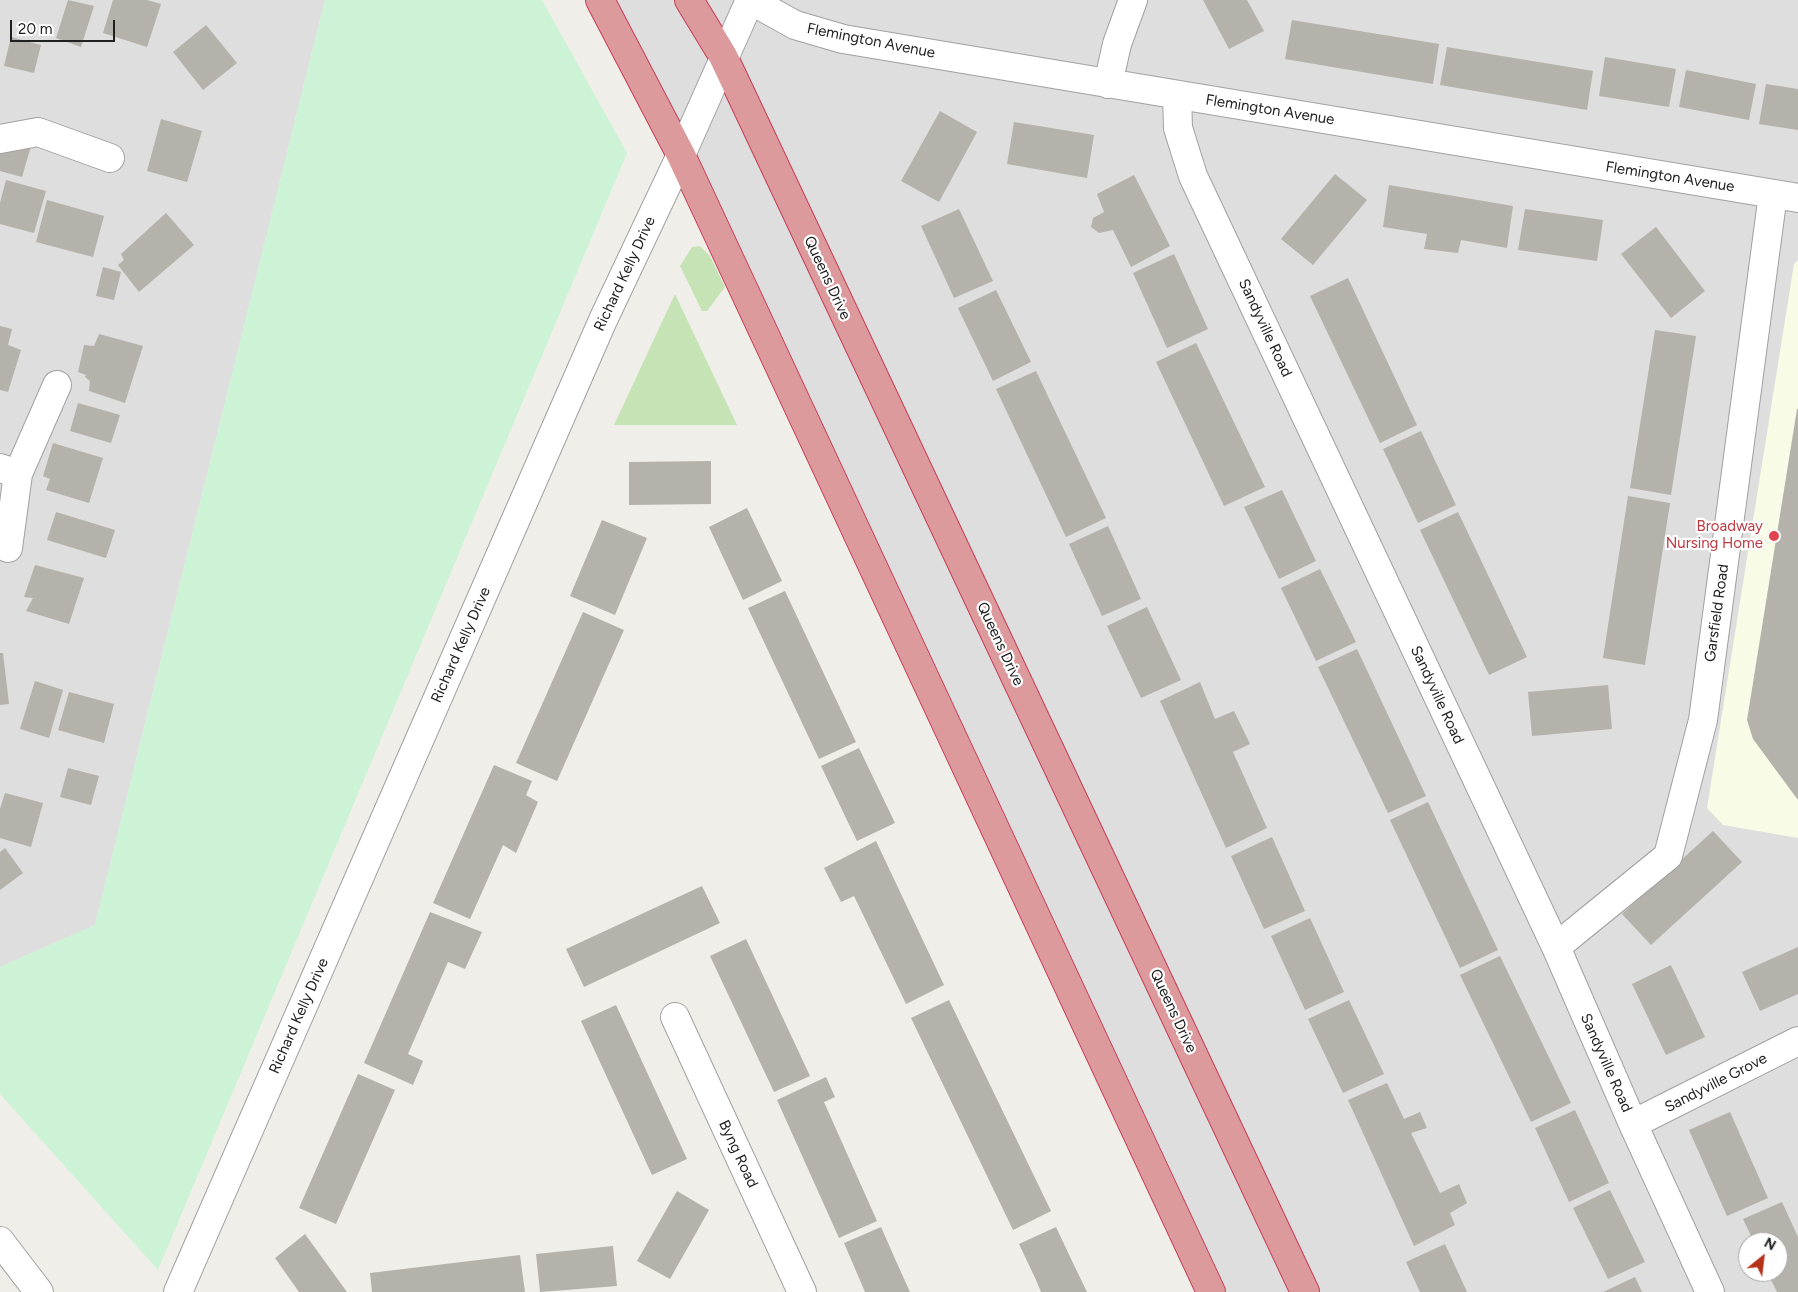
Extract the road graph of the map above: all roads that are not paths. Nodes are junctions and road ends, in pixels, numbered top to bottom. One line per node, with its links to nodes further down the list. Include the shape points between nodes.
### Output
1 (600, 0): 9 (highway)
2 (689, 0): 5 (highway, Queens Drive)
3 (750, 0): 5 (street, Richard Kelly Drive); 6 (street, Flemington Avenue, via 795,25 820,34)
4 (1133, 0): 6 (street, via 1117,44)
5 (723, 56): 9 (street, Richard Kelly Drive); 24 (highway, Queens Drive)
6 (1108, 84): 7 (street, Flemington Avenue)
7 (1176, 95): 11 (street, Flemington Avenue); 15 (street, Sandyville Road, via 1178,128 1193,176)
8 (0, 139): 10 (street, via 38,132)
9 (681, 155): 21 (street, Richard Kelly Drive, via 599,329); 23 (highway)
10 (110, 158)
11 (1786, 196): 15 (street, Garsfield Road, via 1702,720 1668,856)
12 (57, 385): 13 (street)
13 (9, 471): 14 (street)
14 (8, 548)
15 (1556, 947): 18 (street, Sandyville Road)
16 (675, 1017): 22 (street, Byng Road)
17 (1798, 1041): 18 (street, Sandyville Grove)
18 (1633, 1124): 25 (street, Sandyville Road)
19 (0, 1241): 20 (street)
20 (39, 1292)
21 (178, 1292)
22 (802, 1292)
23 (1211, 1292)
24 (1305, 1292)
25 (1710, 1292)

